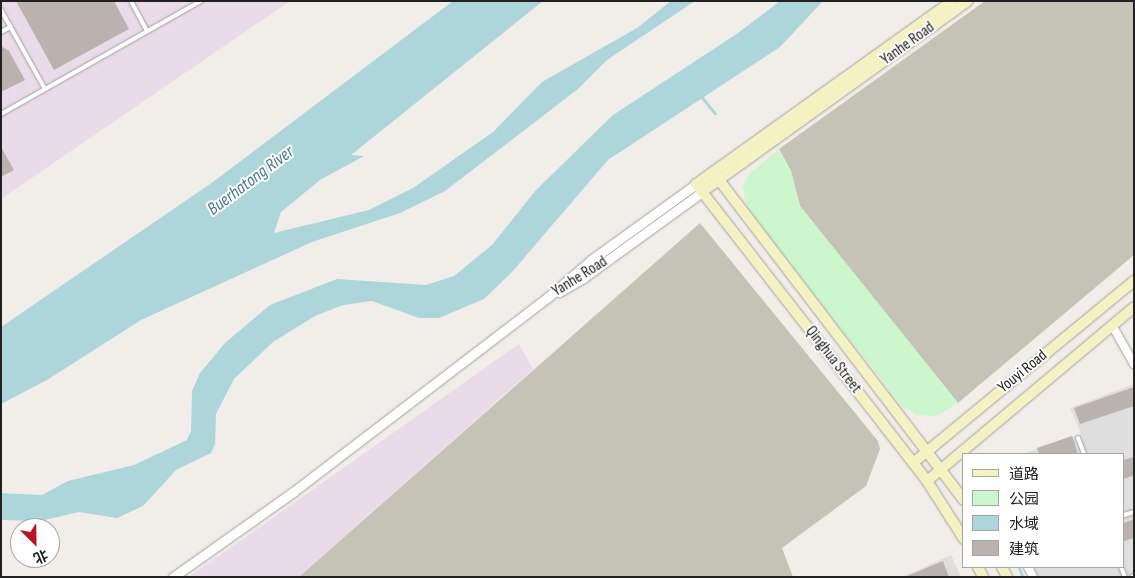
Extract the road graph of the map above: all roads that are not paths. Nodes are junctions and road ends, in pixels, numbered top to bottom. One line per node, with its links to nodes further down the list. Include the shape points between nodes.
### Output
1 (131, 1): 7 (lane)
2 (201, 1): 7 (lane)
3 (952, 1): 11 (main road, Yanhe Road)
4 (968, 1): 11 (main road, Yanhe Road)
5 (1, 10): 6 (lane)
6 (10, 27): 8 (lane); 9 (lane)
7 (147, 31): 9 (lane)
8 (1, 32)
9 (45, 89): 10 (lane)
10 (1, 114)
11 (715, 176): 12 (main road, Yanhe Road); 18 (main road, Qinghua Street)
12 (699, 188): 20 (main road, Qinghua Street); 25 (street, Yanhe Road, via 591,260 548,298 293,492)
13 (1134, 280): 18 (main road, Youyi Road)
14 (1134, 307): 15 (main road, Youyi Road)
15 (1112, 325): 16 (street); 21 (main road, Youyi Road)
16 (1134, 364)
17 (1078, 438): 19 (lane)
18 (928, 450): 20 (main road, Youyi Road); 21 (main road, Qinghua Street)
19 (1084, 453)
20 (913, 463): 22 (main road, Qinghua Street)
21 (942, 469): 22 (main road, Youyi Road); 23 (main road, Qinghua Street)
22 (927, 481): 24 (main road, Qinghua Street)
23 (962, 497)
24 (962, 536)
25 (173, 577)

